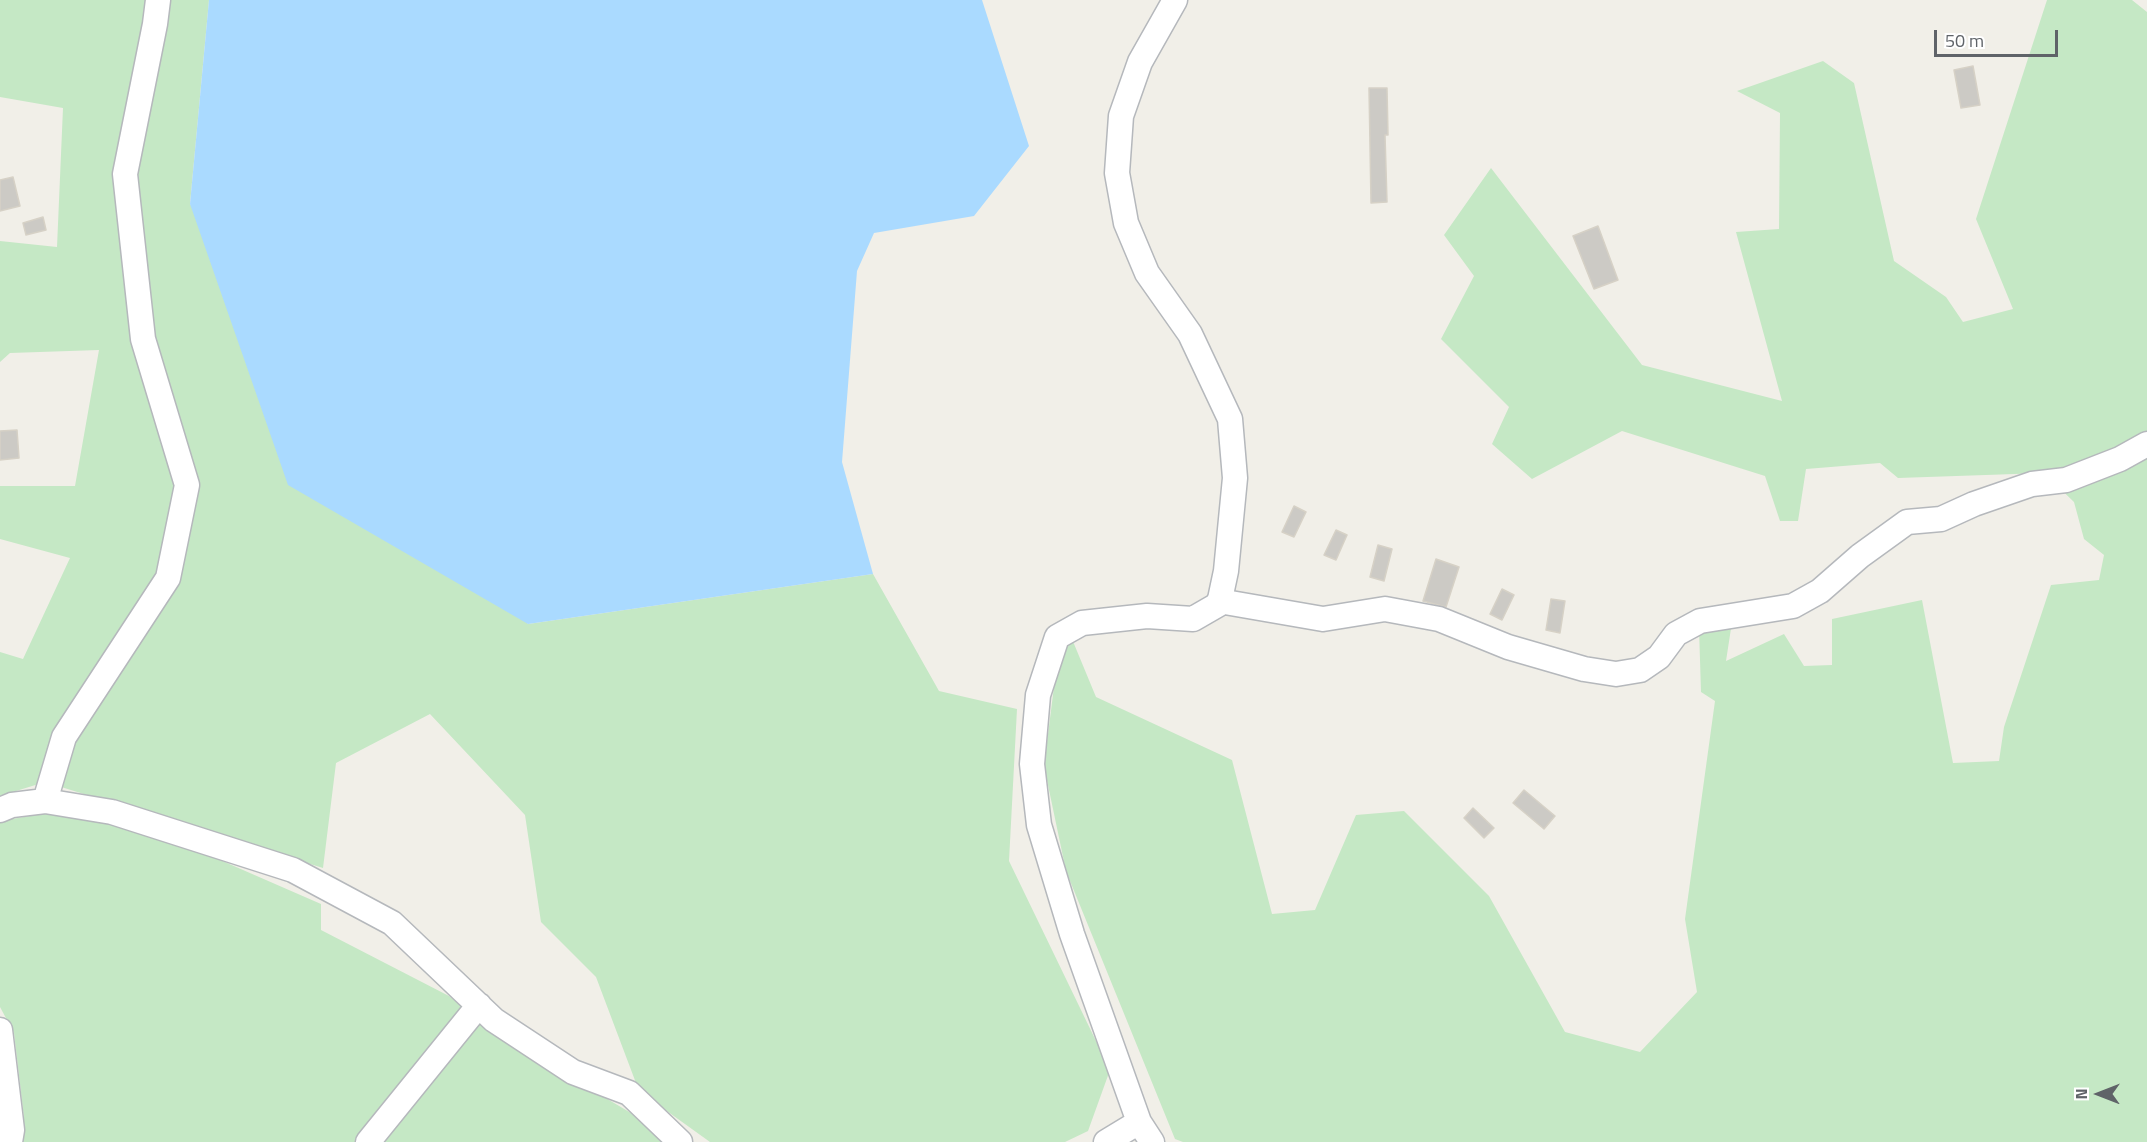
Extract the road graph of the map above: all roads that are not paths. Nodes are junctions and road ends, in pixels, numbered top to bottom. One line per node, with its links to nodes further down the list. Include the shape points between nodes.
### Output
1 (158, 0): 5 (street, via 125,174 143,339 187,485 168,578 64,737)
2 (1175, 0): 4 (street, via 1140,62 1121,116 1117,173 1126,223 1148,273 1190,334 1230,419 1234,478 1226,571)
3 (2147, 444): 4 (street, via 2066,480 2032,484 1941,519 1907,522 1820,591 1793,606 1700,621 1676,634 1659,657 1640,670 1616,674 1584,669 1508,647 1439,619 1385,609 1323,619)
4 (1219, 601): 9 (street, via 1193,619 1147,616 1082,623 1057,637 1038,695 1032,764 1039,825 1072,934)
5 (45, 801): 6 (street); 7 (street, via 112,812 293,870 392,923)
6 (0, 810)
7 (479, 1005): 11 (street); 12 (street, via 494,1020 573,1072 629,1093)
8 (0, 1029): 10 (street, via 12,1130)
9 (1146, 1132): 13 (street)
10 (10, 1142)
11 (368, 1142)
12 (680, 1142)
13 (1106, 1142)

